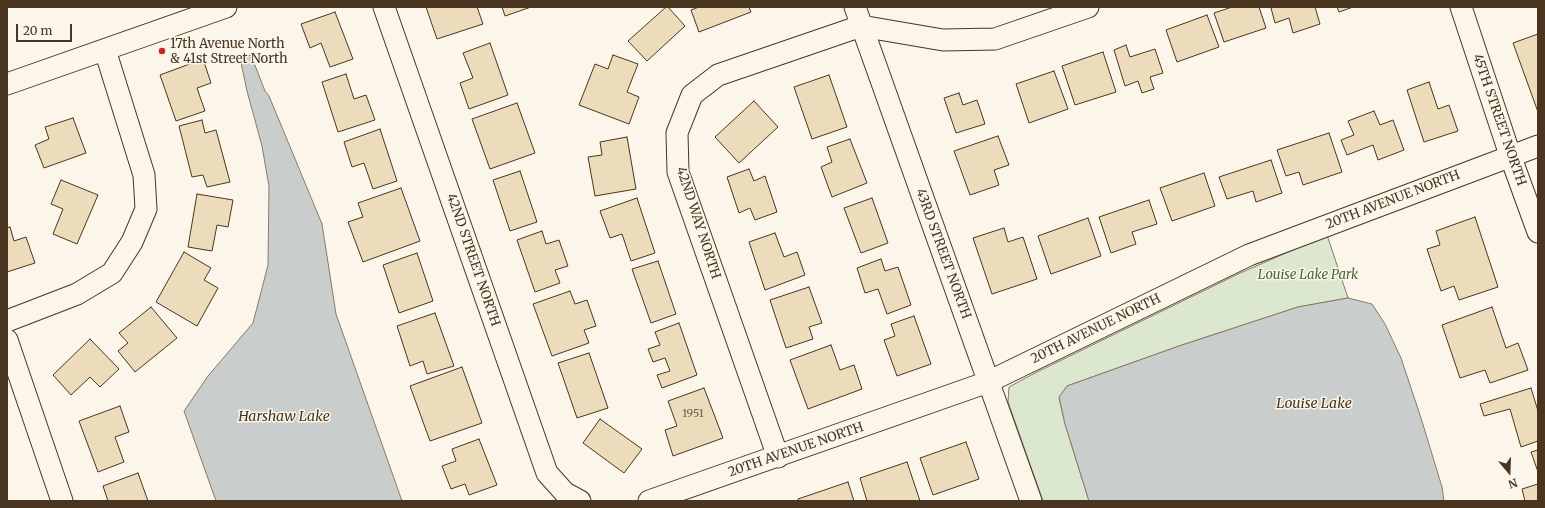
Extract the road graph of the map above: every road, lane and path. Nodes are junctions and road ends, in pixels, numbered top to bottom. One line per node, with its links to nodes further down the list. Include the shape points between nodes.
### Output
1 (226, 7): 6 (street)
2 (384, 7): 16 (street, 42ND STREET NORTH, via 547,473 565,493)
3 (1088, 7): 5 (street, via 995,39 943,40)
4 (1461, 7): 9 (street, 45TH STREET NORTH)
5 (858, 16): 13 (street, 43RD STREET NORTH); 14 (street, 42ND WAY NORTH, via 718,75 692,95 677,133 678,172)
6 (105, 50): 7 (street); 11 (street, via 144,176 146,209 132,242 112,273 78,294)
7 (7, 84)
8 (1538, 146): 9 (street, 20TH AVENUE NORTH)
9 (1510, 155): 10 (street, 45TH STREET NORTH); 13 (street, 20TH AVENUE NORTH, via 1250,255)
10 (1538, 232)
11 (7, 321)
12 (7, 340): 15 (street)
13 (988, 382): 14 (street, 20TH AVENUE NORTH); 18 (street, 43RD STREET NORTH)
14 (778, 457): 17 (street, 20TH AVENUE NORTH)
15 (62, 501)
16 (580, 501)
17 (649, 501)
18 (1031, 501)

